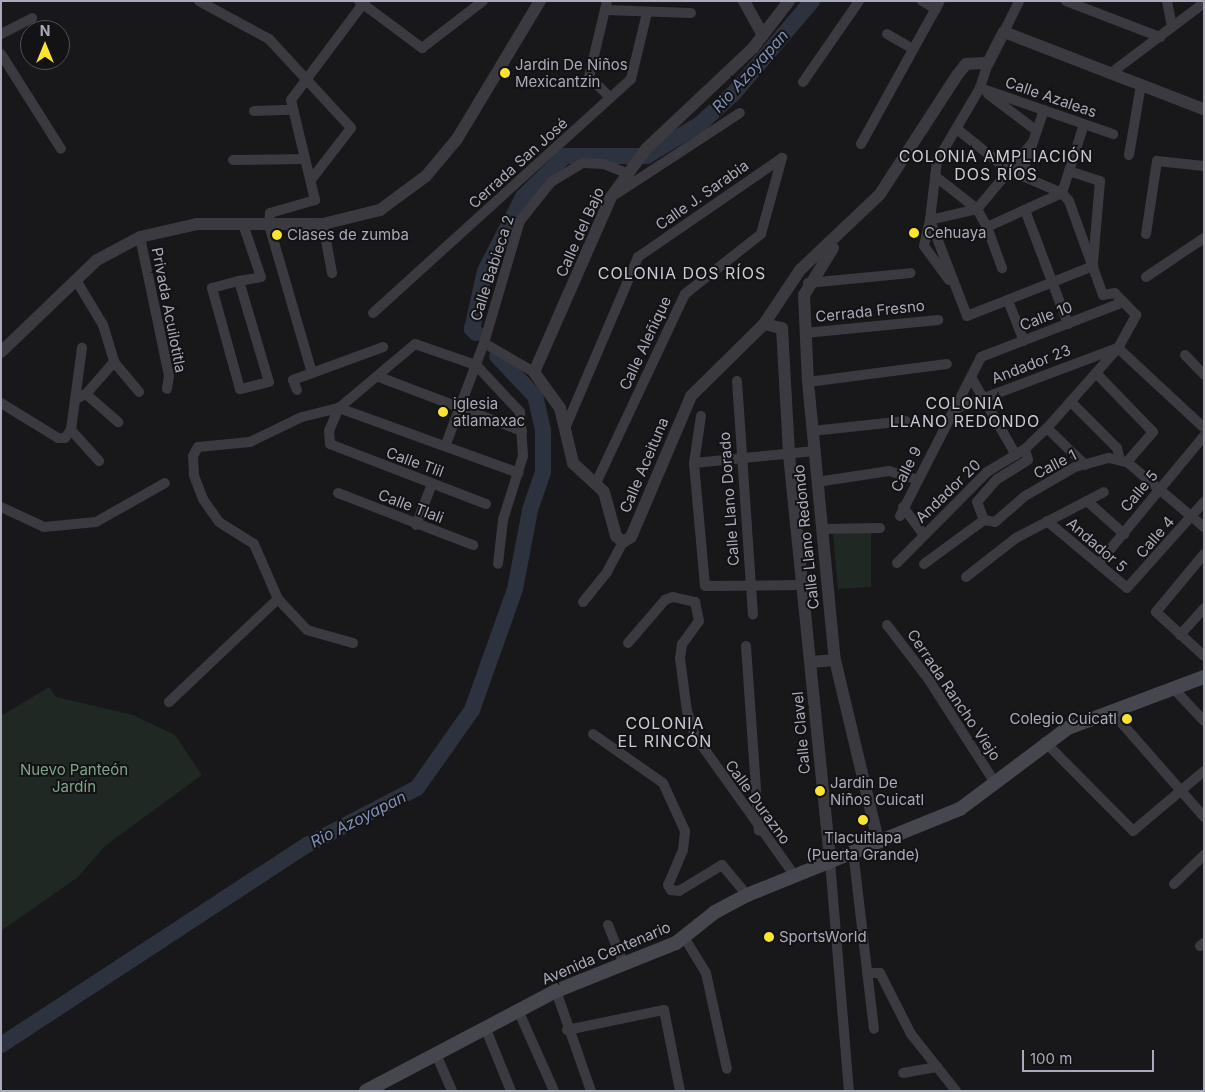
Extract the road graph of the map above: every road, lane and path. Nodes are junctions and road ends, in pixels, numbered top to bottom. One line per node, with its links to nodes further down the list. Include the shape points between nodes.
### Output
1 (200, 1): 28 (street, via 269,39)
2 (483, 1): 11 (street, via 422,48)
3 (540, 1): 62 (street, via 457,139 426,176 380,210)
4 (744, 1): 21 (street)
5 (789, 1): 21 (street, Calle del Bajo)
6 (859, 1): 29 (street)
7 (922, 1): 13 (street)
8 (1019, 1): 19 (street)
9 (1066, 1): 23 (street)
10 (1167, 1): 18 (street)
11 (362, 2): 28 (street)
12 (1204, 3): 18 (street)
13 (938, 5): 24 (street)
14 (606, 6): 15 (street); 32 (street, via 589,78)
15 (647, 13): 16 (street); 32 (street, Cerrada San José, via 631,79)
16 (691, 13)
17 (32, 18): 20 (street)
18 (1172, 27): 23 (street)
19 (1004, 32): 26 (street); 27 (street)
20 (1, 34)
21 (762, 34): 50 (street, Calle del Bajo, via 646,150)
22 (887, 34): 24 (street)
23 (1160, 37): 27 (street)
24 (913, 50): 43 (street)
25 (1, 54): 44 (street)
26 (988, 64): 31 (street); 66 (street, via 966,64 880,194)
27 (1111, 73): 30 (street)
28 (305, 78): 34 (street, via 293,92); 55 (street, via 351,128)
29 (803, 82)
30 (1141, 84): 33 (street); 45 (street)
31 (980, 88): 35 (street, Calle Azaleas); 39 (street); 40 (street)
32 (611, 98): 80 (street, Cerrada San José)
33 (1204, 109)
34 (291, 110): 36 (street); 47 (street)
35 (1044, 110): 38 (street, Calle Azaleas); 40 (street)
36 (254, 111)
37 (740, 113): 57 (street)
38 (1084, 124): 41 (street, Calle Azaleas); 52 (street)
39 (957, 129): 51 (street); 53 (street, via 937,160)
40 (1037, 131): 42 (street)
41 (1112, 134)
42 (1033, 142): 51 (street); 54 (street)
43 (860, 144)
44 (61, 150)
45 (1130, 155)
46 (782, 158): 118 (street, Calle J. Sarabia, via 638,257); 138 (street, Calle Aleñique, via 771,211 761,234 685,294)
47 (305, 159): 48 (street); 55 (street)
48 (233, 160)
49 (1204, 166): 65 (street, via 1157,161)
50 (632, 170): 57 (street, Calle del Bajo); 86 (street, Calle Babieca 2, via 583,163 551,182 520,221)
51 (1008, 170): 54 (street); 58 (street)
52 (1069, 171): 56 (street); 69 (street, via 1100,181)
53 (935, 176): 58 (street); 60 (street)
54 (1021, 177): 56 (street)
55 (311, 180): 63 (street, via 316,200 275,210)
56 (1062, 194): 59 (street); 69 (street)
57 (611, 197): 96 (street, Calle del Bajo)
58 (976, 209): 60 (street); 64 (street)
59 (1025, 210): 64 (street); 76 (street)
60 (930, 220): 78 (street, via 967,316)
61 (243, 224): 63 (street); 67 (street, via 197,224); 75 (street, via 261,277)
62 (323, 224): 63 (street); 71 (street)
63 (269, 225): 97 (street)
64 (987, 227): 70 (street)
65 (1146, 234)
66 (839, 236): 77 (street, Calle Llano Redondo); 82 (street, via 800,270)
67 (140, 237): 74 (street, via 97,260); 104 (street, Privada Acuilotitla, via 169,376)
68 (1204, 238): 73 (street)
69 (1093, 266): 76 (street); 79 (street, via 1104,295 1115,293)
70 (1002, 268)
71 (332, 273)
72 (911, 273): 77 (street)
73 (1146, 277)
74 (76, 280): 90 (street); 93 (street, via 103,325)
75 (239, 281): 75 (street, via 269,382 240,389 212,288)
76 (1052, 282): 78 (street); 83 (street)
77 (808, 284): 84 (street, Calle Llano Redondo)
78 (1008, 301): 85 (street)
79 (1121, 303): 83 (street, Calle 10); 89 (street, Andador 20, via 1136,315)
80 (373, 313)
81 (938, 320): 84 (street, Cerrada Fresno)
82 (764, 324): 128 (street, Calle Llano Redondo, via 782,328); 156 (street, Calle Aceituna, via 691,396 631,537)
83 (1068, 324): 85 (street, Calle 10)
84 (805, 333): 103 (street, Calle Llano Redondo)
85 (1024, 341): 92 (street, Calle 10)
86 (484, 343): 95 (street, Calle Babieca 2); 96 (street)
87 (383, 347): 97 (street)
88 (82, 348): 108 (street)
89 (1118, 348): 98 (street, Andador 20); 109 (street, Andador 23); 120 (street)
90 (1, 352)
91 (1185, 355): 99 (street)
92 (981, 357): 101 (street, Calle 9)
93 (114, 362): 106 (street); 107 (street)
94 (947, 364): 103 (street)
95 (476, 365): 100 (street, via 415,344); 112 (street, Calle Babieca 2); 121 (street, via 511,398)
96 (534, 372): 118 (street, via 549,388)
97 (312, 373): 105 (street, via 293,380)
98 (1096, 373): 110 (street, Andador 20); 131 (street, via 1153,432)
99 (1204, 375)
100 (379, 377): 112 (street); 113 (street)
101 (971, 377): 109 (street); 114 (street, Calle 9)
102 (737, 381): 129 (street, Calle Llano Dorado)
103 (808, 382): 122 (street, Calle Llano Redondo)
104 (166, 389)
105 (297, 390)
106 (139, 392)
107 (86, 394): 108 (street); 117 (street)
108 (76, 399): 123 (street)
109 (982, 399): 114 (street, Andador 23); 127 (street)
110 (1071, 402): 119 (street, Andador 20); 131 (street, via 1117,448)
111 (1, 403): 123 (street)
112 (460, 407): 121 (street); 125 (street, Calle Babieca 2)
113 (339, 408): 125 (street); 139 (street, Calle Tlil, via 329,431 333,448); 167 (street, via 302,417 250,442 198,447 193,456 203,499 219,522 254,544)
114 (955, 409): 135 (street, Calle 9)
115 (701, 416): 132 (street)
116 (905, 421): 122 (street)
117 (118, 422)
118 (566, 426): 138 (street, via 573,463)
119 (1047, 428): 127 (street, Andador 20); 133 (street)
120 (1204, 428)
121 (522, 431): 134 (street)
122 (812, 431): 126 (street, Calle Llano Redondo)
123 (68, 434): 130 (street)
124 (1204, 436): 140 (street, Calle 5)
125 (446, 444): 134 (street)
126 (814, 451): 128 (street); 136 (street, Calle Llano Redondo)
127 (1020, 452): 148 (street, via 1028,460 997,479 977,502); 155 (street, Andador 20, via 987,472)
128 (789, 454): 129 (street); 164 (street, Calle Llano Redondo)
129 (740, 460): 132 (street); 165 (street, Calle Llano Dorado)
130 (99, 461)
131 (1124, 461): 133 (street, Calle 1, via 1110,458); 140 (street)
132 (694, 463): 165 (street, via 704,583 708,588)
133 (1085, 465): 148 (street, Calle 1, via 1025,496 995,522)
134 (519, 473): 160 (street, via 503,520)
135 (916, 479): 136 (street, via 889,471); 155 (street, Calle 9, via 902,512)
136 (817, 482): 153 (street, Calle Llano Redondo)
137 (165, 483): 146 (street, via 96,522 44,526)
138 (596, 483): 156 (street, via 616,536)
139 (432, 484): 145 (street, Calle Tlil); 150 (street)
140 (1160, 490): 147 (street); 154 (street, Calle 5)
141 (1104, 492): 143 (street)
142 (338, 493): 150 (street, Calle Tlali)
143 (1087, 501): 149 (street); 154 (street)
144 (1204, 502): 147 (street, Calle 4)
145 (486, 504)
146 (1, 507)
147 (1192, 517): 151 (street); 166 (street, Calle 4)
148 (984, 520): 161 (street)
149 (1047, 521): 162 (street, Andador 5); 163 (street, via 1016,538)
150 (416, 525): 157 (street, Calle Tlali)
151 (1204, 527)
152 (880, 528): 153 (street)
153 (822, 529): 177 (street, Calle Llano Redondo)
154 (1124, 534): 162 (street, Calle 5)
155 (924, 535): 159 (street, Andador 20)
156 (623, 542): 168 (street, via 608,572)
157 (473, 545)
158 (1204, 554): 172 (street, via 1156,614)
159 (897, 563)
160 (498, 564)
161 (924, 564)
162 (1098, 564): 166 (street, Andador 5)
163 (966, 577)
164 (802, 585): 165 (street); 178 (street, Calle Llano Redondo)
165 (751, 588): 170 (street, Calle Llano Dorado)
166 (1127, 588)
167 (278, 600): 173 (street, via 298,625); 181 (street)
168 (583, 602)
169 (1204, 608): 172 (street)
170 (753, 614)
171 (887, 625): 187 (street, Cerrada Rancho Viejo, via 929,680)
172 (1180, 635): 176 (street)
173 (352, 643)
174 (628, 644): 190 (street, Calle Durazno, via 665,600 678,597 695,602 699,621 682,644 680,658 687,711 709,760)
175 (746, 646): 190 (street)
176 (1204, 656)
177 (835, 660): 178 (street); 191 (street, Calle Llano Redondo)
178 (811, 662): 194 (street, Calle Clavel)
179 (1204, 677): 180 (main road, Avenida Centenario)
180 (1175, 690): 182 (main road, Avenida Centenario); 183 (street)
181 (169, 702)
182 (1111, 712): 185 (main road, Avenida Centenario); 188 (street)
183 (1204, 721)
184 (593, 734): 197 (street, via 663,783 685,831 683,850 668,884 671,890 679,891 722,865)
185 (1045, 742): 187 (main road, Avenida Centenario); 188 (street, via 1129,829 1139,830)
186 (1204, 770): 188 (street)
187 (995, 783): 191 (main road, Avenida Centenario, via 960,809)
188 (1181, 793): 189 (street)
189 (1204, 817)
190 (760, 832): 195 (street, Calle Durazno)
191 (878, 840): 192 (main road, Avenida Centenario)
192 (853, 851): 194 (main road, Avenida Centenario); 201 (street)
193 (1204, 856): 196 (street)
194 (830, 860): 195 (main road, Avenida Centenario); 217 (street)
195 (794, 875): 197 (main road, Avenida Centenario)
196 (1174, 884)
197 (747, 895): 199 (main road, Avenida Centenario, via 715,912)
198 (608, 925): 200 (street)
199 (684, 937): 200 (main road, Avenida Centenario); 209 (street, via 706,973)
200 (623, 962): 202 (main road, Avenida Centenario)
201 (866, 973): 205 (street); 208 (street, via 880,973 911,1034)
202 (556, 991): 203 (main road, Avenida Centenario); 206 (street)
203 (518, 1010): 204 (main road, Avenida Centenario); 214 (street)
204 (485, 1027): 207 (main road, Avenida Centenario); 213 (street)
205 (874, 1029)
206 (568, 1030): 215 (street); 216 (street, via 664,1010)
207 (436, 1054): 211 (street); 212 (main road, Avenida Centenario)
208 (937, 1067): 210 (street); 218 (street)
209 (727, 1069)
210 (903, 1073)
211 (451, 1090)
212 (366, 1091)
213 (511, 1091)
214 (554, 1091)
215 (591, 1091)
216 (680, 1091)
217 (849, 1091)
218 (956, 1091)

